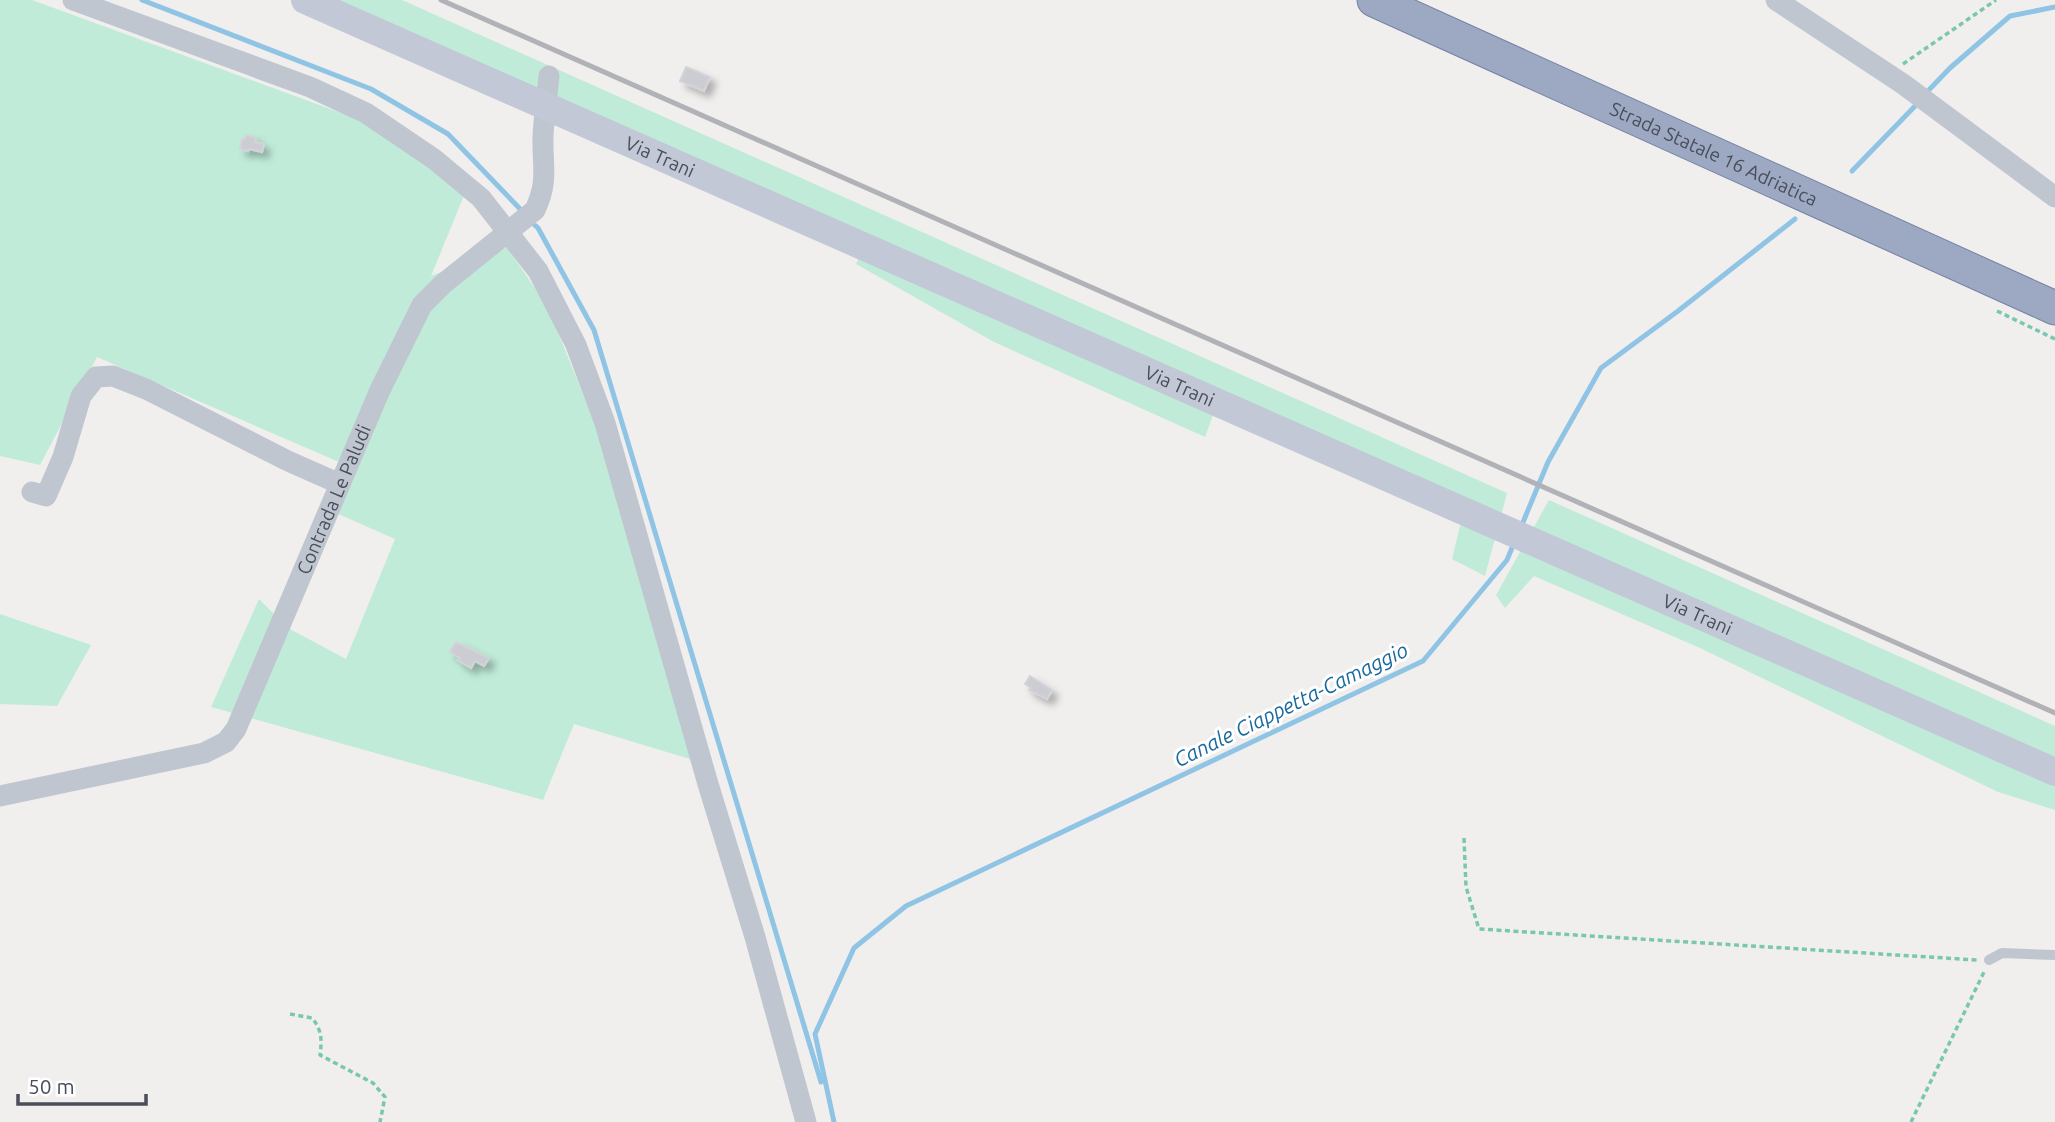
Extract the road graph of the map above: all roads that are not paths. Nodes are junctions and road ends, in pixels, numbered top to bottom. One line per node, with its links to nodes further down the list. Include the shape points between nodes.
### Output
1 (73, 0): 9 (street, via 310,87 366,113 481,198)
2 (305, 0): 7 (main road, Via Trani)
3 (1374, 0): 11 (highway, Strada Statale 16 Adriatica)
4 (1417, 0): 10 (highway, Strada Statale 16 Adriatica)
5 (1776, 0): 8 (street, via 1896,79)
6 (549, 76): 7 (street)
7 (546, 106): 9 (street, via 543,194); 14 (main road, Via Trani)
8 (2055, 197)
9 (521, 221): 12 (street, Contrada Le Paludi, via 422,305); 18 (street, via 538,271 576,345 606,423)
10 (2055, 289)
11 (2055, 308)
12 (340, 484): 13 (street, via 113,376 96,377 81,396 46,496); 15 (street, Contrada Le Paludi, via 236,729 226,742 204,753)
13 (32, 492)
14 (2055, 772)
15 (0, 796)
16 (2055, 955): 17 (lane, via 2002,953)
17 (1989, 961)
18 (806, 1122)

